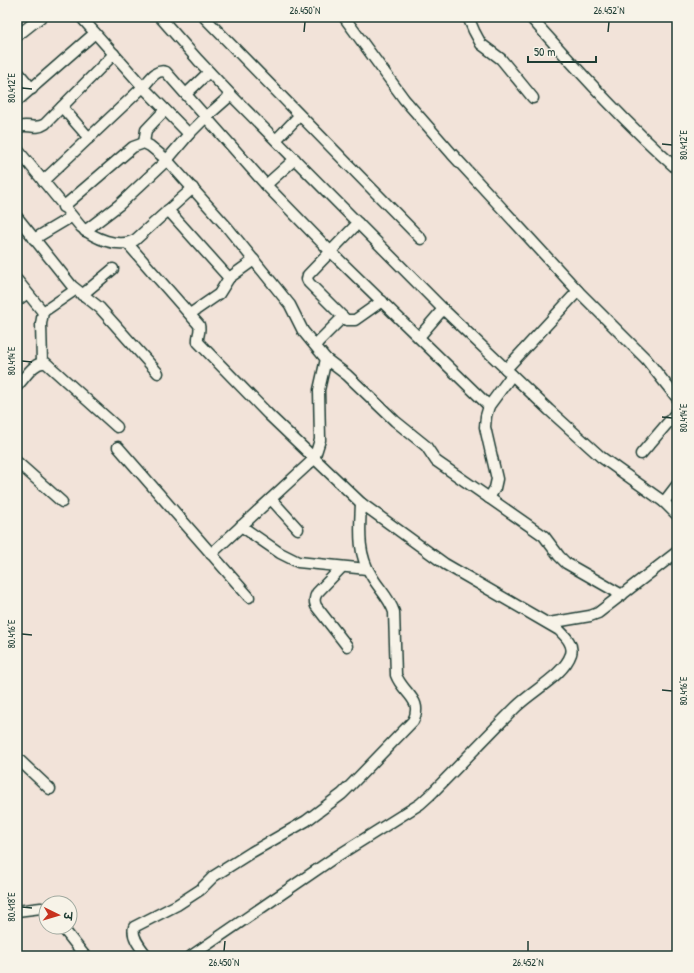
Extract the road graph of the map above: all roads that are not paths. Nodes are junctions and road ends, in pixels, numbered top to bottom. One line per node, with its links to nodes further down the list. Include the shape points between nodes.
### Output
1 (41, 17): 9 (street)
2 (81, 17): 8 (street)
3 (160, 17): 12 (street)
4 (204, 17): 21 (street)
5 (344, 17): 49 (street, via 404,99)
6 (468, 17): 17 (street, via 481,44 500,59)
7 (530, 17): 31 (street, via 628,122)
8 (95, 33): 10 (street); 14 (street)
9 (17, 36)
10 (114, 54): 13 (street); 19 (street)
11 (17, 71): 14 (street)
12 (209, 72): 15 (street); 16 (street)
13 (143, 87): 15 (street, via 162,70); 20 (street); 25 (street)
14 (32, 89): 18 (street)
15 (186, 94): 22 (street)
16 (231, 96): 22 (street); 26 (street)
17 (533, 98)
18 (17, 101)
19 (62, 107): 23 (street, via 41,126); 25 (street)
20 (166, 110): 24 (street); 27 (street, via 146,130)
21 (299, 116): 26 (street); 42 (street)
22 (206, 117): 24 (street); 33 (street)
23 (17, 128)
24 (189, 134): 30 (street)
25 (89, 138): 32 (street)
26 (276, 140): 29 (street)
27 (144, 143): 30 (street); 35 (street, via 133,147)
28 (17, 149): 32 (street)
29 (295, 159): 33 (street); 39 (street)
30 (167, 160): 34 (street); 40 (street, via 119,205)
31 (677, 169)
32 (43, 181): 35 (street)
33 (266, 185): 44 (street)
34 (193, 188): 36 (street); 45 (street)
35 (63, 207): 38 (street)
36 (168, 210): 43 (street); 47 (street)
37 (17, 217): 41 (street)
38 (71, 217): 40 (street); 41 (street)
39 (358, 223): 44 (street); 54 (street)
40 (85, 231): 43 (street, via 113,243)
41 (34, 239): 50 (street)
42 (421, 240)
43 (128, 244): 56 (street)
44 (331, 252): 53 (street); 57 (street, via 307,279)
45 (254, 260): 47 (street); 59 (street, via 290,305 300,327)
46 (113, 269): 50 (street)
47 (229, 278): 56 (street, via 219,294)
48 (17, 280): 51 (street)
49 (578, 291): 62 (street); 65 (street, via 646,359)
50 (79, 292): 55 (street); 63 (street, via 100,308)
51 (27, 293): 52 (street); 55 (street)
52 (17, 301)
53 (382, 301): 57 (street, via 355,320 346,320); 58 (street)
54 (443, 309): 58 (street); 62 (street)
55 (43, 312): 61 (street)
56 (190, 314): 71 (street, via 200,328 198,342)
57 (343, 317): 59 (street)
58 (419, 337): 66 (street)
59 (315, 345): 60 (street)
60 (326, 359): 71 (street, via 319,390 320,440); 74 (street, via 426,446 436,461)
61 (42, 362): 64 (street, via 37,364); 68 (street, via 50,365)
62 (509, 372): 66 (street); 77 (street, via 601,457)
63 (158, 373)
64 (17, 386)
65 (677, 398)
66 (489, 406): 74 (street, via 485,427 497,479)
67 (677, 412): 70 (street)
68 (117, 427)
69 (118, 447): 83 (street)
70 (641, 454)
71 (314, 459): 75 (street); 78 (street)
72 (17, 462): 76 (street)
73 (677, 485): 77 (street)
74 (490, 498): 86 (street, via 544,536 566,562)
75 (271, 499): 80 (street); 81 (street)
76 (62, 502)
77 (664, 502): 79 (street)
78 (361, 503): 85 (street, via 360,546); 88 (street, via 445,564)
79 (677, 515)
80 (241, 526): 83 (street); 84 (street, via 298,562)
81 (298, 529)
82 (677, 552): 86 (street)
83 (211, 554): 87 (street)
84 (342, 567): 85 (street); 89 (street, via 317,593 315,602)
85 (367, 569): 96 (street, via 387,597 394,612 396,675 398,682 416,704 413,721 351,785 306,821 214,876 200,890 177,905 134,927 135,937)
86 (622, 595): 88 (street, via 598,613)
87 (249, 597)
88 (549, 623): 97 (street, via 565,636 571,648 570,655 555,676 518,706 430,795)
89 (347, 646)
90 (17, 758): 91 (street)
91 (50, 789)
92 (38, 908): 93 (street)
93 (17, 911)
94 (68, 935): 95 (street)
95 (85, 956)
96 (147, 956)
97 (191, 956)

